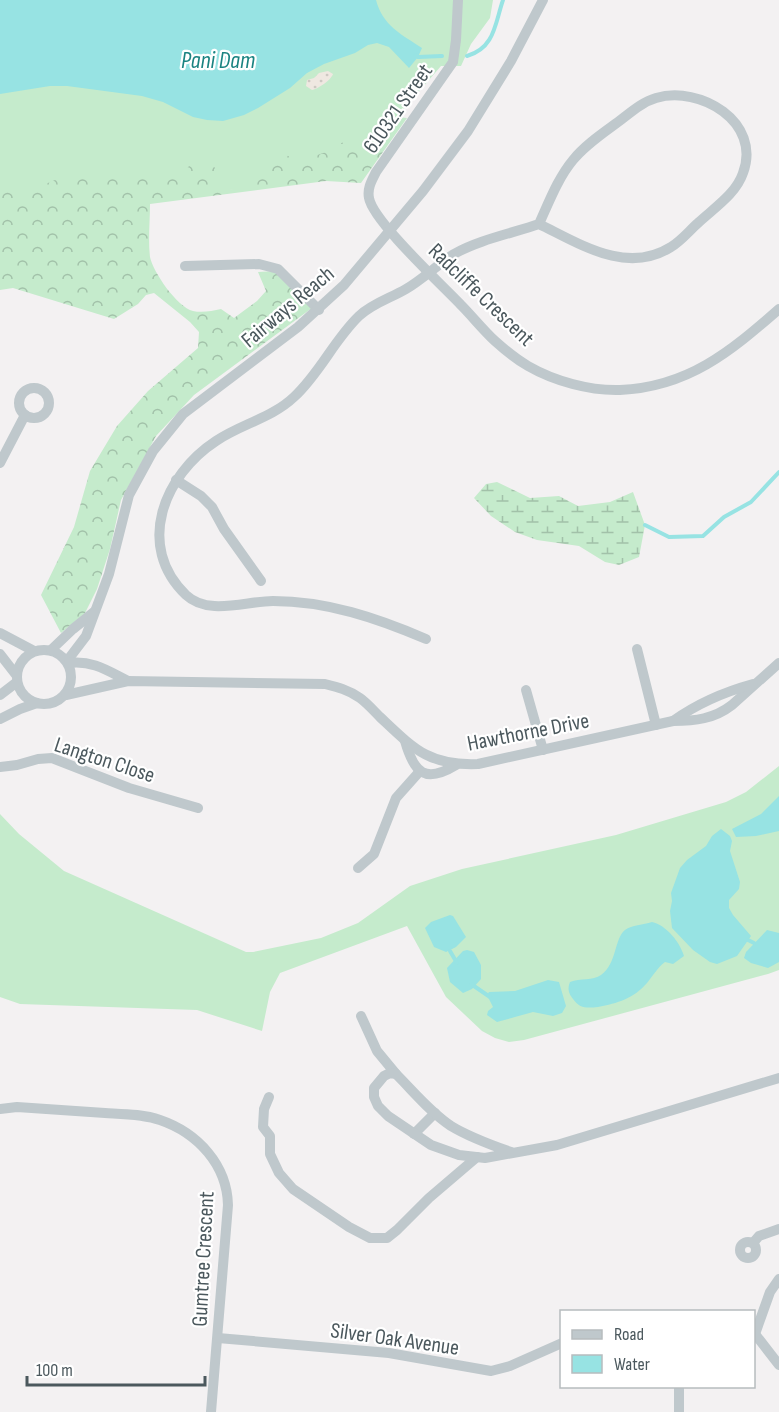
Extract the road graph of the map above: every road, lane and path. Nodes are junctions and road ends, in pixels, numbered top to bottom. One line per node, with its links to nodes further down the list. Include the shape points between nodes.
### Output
1 (458, 0): 4 (street, 610321 Street, via 453,62 369,185 372,208)
2 (543, 0): 4 (street, Fairways Reach, via 468,131)
3 (539, 224): 3 (street, via 617,257 634,259 661,252 737,186 747,161 740,130 730,115 715,105 688,96 655,98 640,105 574,158); 6 (street, via 465,249)
4 (390, 231): 6 (street, Radcliffe Crescent); 7 (street, Fairways Reach)
5 (184, 266): 7 (street, via 270,265 278,268)
6 (430, 273): 8 (street, Radcliffe Crescent, via 512,354 552,378 587,387 648,387 697,371 720,358); 11 (street, via 361,314 294,398 277,411 213,443)
7 (319, 309): 13 (street, Fairways Reach, via 183,414 153,451 129,495 109,574)
8 (779, 309)
9 (25, 415): 10 (street)
10 (0, 463)
11 (176, 480): 12 (street, via 212,507); 15 (street, via 162,507 159,544 166,567 187,596 212,606 274,601 346,610)
12 (261, 582)
13 (94, 612): 17 (street); 20 (street, Fairways Reach, via 86,636)
14 (0, 633): 18 (street)
15 (426, 639)
16 (637, 648): 35 (street)
17 (51, 650): 18 (street); 20 (street)
18 (34, 651): 22 (street, via 21,662)
19 (0, 654): 22 (street)
20 (68, 662): 23 (street, Hawthorne Drive, via 96,665); 28 (street, via 72,680)
21 (779, 663): 24 (street, Hawthorne Drive)
22 (17, 679): 27 (street); 29 (street, via 24,696)
23 (128, 681): 28 (street, Hawthorne Drive); 36 (street, Hawthorne Drive, via 325,684 360,698)
24 (757, 683): 26 (street, Hawthorne Drive); 31 (street, Hawthorne Drive)
25 (526, 690): 37 (street)
26 (725, 692): 30 (street, Hawthorne Drive); 31 (street)
27 (0, 695)
28 (66, 695): 29 (street, via 53,703)
29 (37, 703): 32 (street)
30 (697, 705): 33 (street); 34 (street, Hawthorne Drive)
31 (732, 705): 33 (street, Hawthorne Drive)
32 (0, 719)
33 (704, 719): 34 (street, Hawthorne Drive)
34 (672, 721): 35 (street, Hawthorne Drive)
35 (656, 725): 37 (street, Hawthorne Drive)
36 (405, 741): 38 (street, Hawthorne Drive, via 435,759); 40 (street, via 412,762)
37 (543, 750): 38 (street, Hawthorne Drive)
38 (456, 765): 40 (street, via 434,775)
39 (0, 767): 41 (street, Langton Close, via 52,758 129,788)
40 (420, 771): 42 (street, via 396,798 374,854)
41 (198, 808)
42 (358, 868)
43 (361, 1016): 44 (street, via 377,1052)
44 (396, 1074): 48 (street); 49 (street, via 390,1073 377,1082 374,1097 388,1116)
45 (779, 1078): 50 (street, via 557,1145)
46 (269, 1096): 51 (street, via 263,1127 270,1136 270,1154 279,1173 293,1189 370,1238 387,1238 398,1230)
47 (0, 1109): 57 (street, Gumtree Crescent, via 137,1115 159,1119 193,1137 220,1169 228,1193)
48 (435, 1113): 49 (street); 50 (street, via 481,1141)
49 (414, 1134): 51 (street, via 431,1145)
50 (511, 1152): 51 (street)
51 (477, 1157)
52 (779, 1229): 53 (street, via 759,1236)
53 (753, 1243)
54 (779, 1278): 55 (street)
55 (755, 1331)
56 (755, 1335): 59 (street)
57 (218, 1338): 58 (street, Silver Oak Avenue, via 389,1353 491,1371); 61 (street, Gumtree Crescent)
58 (560, 1343)
59 (779, 1365)
60 (679, 1388): 62 (street)
61 (211, 1412)
62 (679, 1412)

